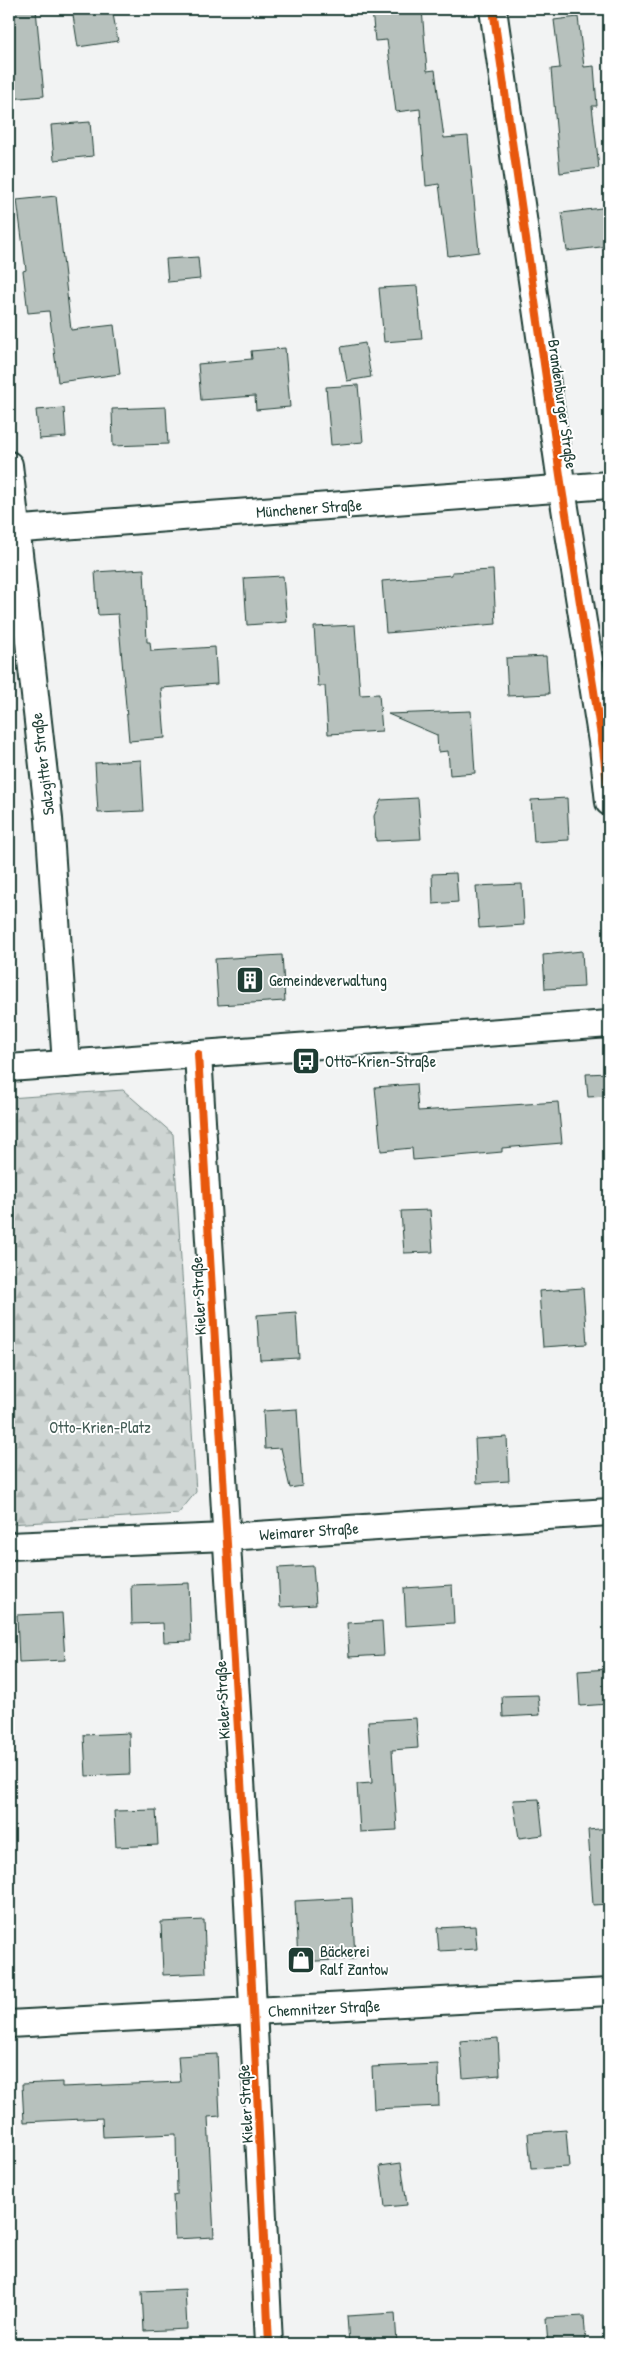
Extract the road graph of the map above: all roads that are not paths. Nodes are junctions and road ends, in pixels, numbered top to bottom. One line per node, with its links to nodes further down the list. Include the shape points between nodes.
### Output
1 (492, 9): 4 (street, Brandenburger Straße)
2 (9, 465): 5 (street, Salzgitter Straße)
3 (609, 485): 4 (street, Münchener Straße)
4 (562, 489): 5 (street, Münchener Straße); 6 (street, Brandenburger Straße, via 604,748)
5 (13, 530): 9 (street, Salzgitter Straße, via 49,819)
6 (609, 802)
7 (609, 1024): 8 (street)
8 (198, 1054): 9 (street); 12 (street, Kieler Straße)
9 (66, 1064): 10 (street)
10 (9, 1068)
11 (609, 1512): 12 (street, Weimarer Straße)
12 (226, 1536): 13 (street, Weimarer Straße); 15 (street, Kieler Straße)
13 (9, 1546)
14 (609, 1992): 15 (street, Chemnitzer Straße)
15 (254, 2012): 16 (street, Chemnitzer Straße); 17 (street, Kieler Straße)
16 (9, 2024)
17 (269, 2344)

